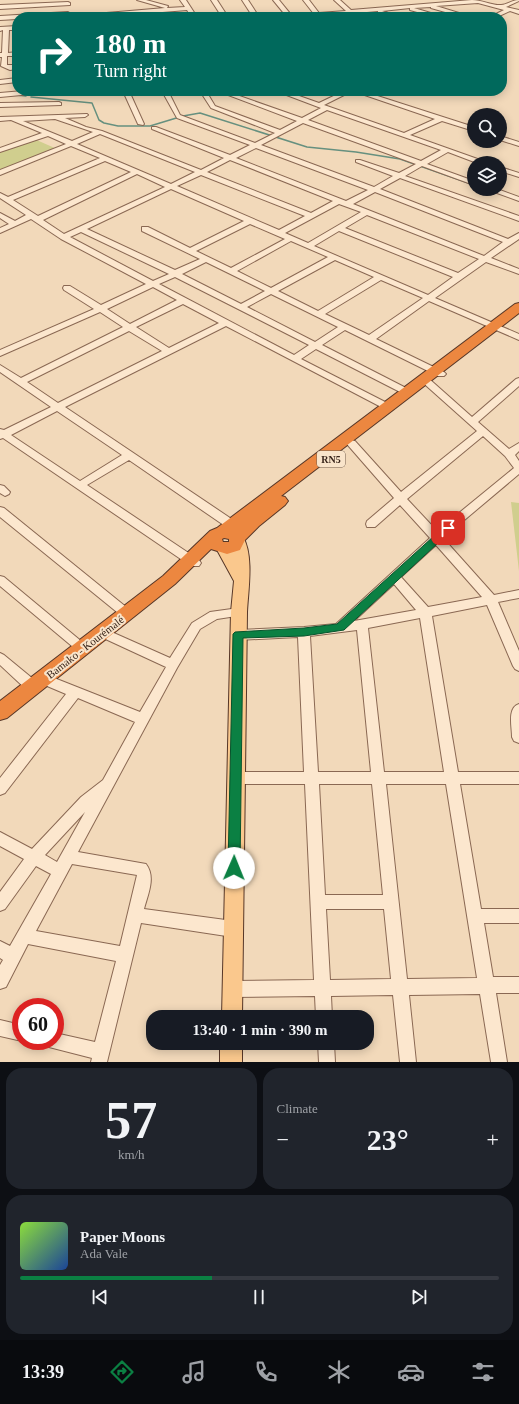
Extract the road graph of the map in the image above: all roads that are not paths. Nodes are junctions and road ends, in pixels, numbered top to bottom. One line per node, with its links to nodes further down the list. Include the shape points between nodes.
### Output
1 (140, 0): 20 (street)
2 (183, 0): 17 (street)
3 (214, 0): 23 (street)
4 (245, 0): 24 (street)
5 (276, 0): 25 (street)
6 (306, 0): 26 (street)
7 (337, 0): 27 (street)
8 (399, 0): 14 (street)
9 (518, 0): 15 (street)
10 (68, 2): 16 (street)
11 (458, 2): 12 (street, via 433,5); 15 (street, via 478,1); 19 (street)
12 (426, 3): 14 (street); 31 (street)
13 (519, 6): 15 (street)
14 (406, 7): 18 (street); 30 (street)
15 (506, 7): 32 (street); 34 (street)
16 (0, 8)
17 (188, 8): 20 (street); 22 (street)
18 (374, 8): 28 (street); 29 (street)
19 (478, 8)
20 (174, 9): 21 (street)
21 (140, 12)
22 (191, 12)
23 (222, 12)
24 (253, 12)
25 (286, 12)
26 (316, 12)
27 (348, 12)
28 (358, 12)
29 (384, 12)
30 (424, 12)
31 (454, 12)
32 (519, 12)
33 (12, 17): 35 (street)
34 (508, 17)
35 (0, 18)
36 (3, 29): 38 (street)
37 (12, 54): 38 (street)
38 (2, 55): 39 (street, via 4,66)
39 (12, 68)
40 (12, 81): 41 (street)
41 (0, 82)
42 (12, 94): 43 (street)
43 (0, 95)
44 (31, 96): 51 (street)
45 (128, 96): 64 (street)
46 (168, 96): 76 (street, via 178,116)
47 (293, 96): 55 (street)
48 (338, 96): 55 (street)
49 (372, 96): 59 (street)
50 (221, 98): 62 (street); 68 (street)
51 (21, 103): 52 (street); 53 (street)
52 (13, 104): 54 (street); 61 (street)
53 (59, 104)
54 (0, 105)
55 (319, 105): 56 (street)
56 (326, 108): 62 (street); 70 (street)
57 (85, 115): 58 (street)
58 (56, 117): 61 (street); 67 (street)
59 (440, 118): 65 (street); 70 (street)
60 (0, 119): 61 (street)
61 (13, 119): 63 (street); 69 (street)
62 (302, 121): 68 (street); 83 (street)
63 (0, 122)
64 (141, 124)
65 (467, 127)
66 (154, 128): 79 (street)
67 (100, 132): 74 (street); 85 (street)
68 (279, 132): 76 (street)
69 (47, 134): 74 (street); 77 (street)
70 (405, 135): 78 (street)
71 (516, 135): 72 (street)
72 (507, 138)
73 (507, 140): 75 (street)
74 (72, 144): 81 (street); 89 (street)
75 (519, 144)
76 (256, 145): 79 (street); 94 (street)
77 (0, 150)
78 (447, 150): 80 (street); 83 (street)
79 (228, 157): 85 (street); 99 (street)
80 (467, 157)
81 (104, 159): 87 (street); 97 (street)
82 (358, 161): 91 (street)
83 (421, 165): 91 (street); 92 (street)
84 (519, 166): 88 (street)
85 (200, 171): 93 (street); 103 (street)
86 (507, 171): 88 (street)
87 (136, 172): 93 (street); 104 (street)
88 (510, 172): 90 (street)
89 (0, 173)
90 (519, 175)
91 (399, 177): 94 (street); 105 (street)
92 (467, 181)
93 (169, 186): 106 (street); 109 (street)
94 (374, 189): 100 (street); 116 (street)
95 (0, 195): 97 (street)
96 (507, 195): 98 (street)
97 (9, 199): 104 (street)
98 (519, 199)
99 (339, 201): 100 (street); 103 (street)
100 (347, 204): 101 (street)
101 (366, 212): 108 (street); 121 (street)
102 (0, 215): 107 (street)
103 (310, 216): 112 (street)
104 (34, 218): 107 (street); 114 (street)
105 (519, 219)
106 (249, 221): 112 (street); 118 (street)
107 (16, 224): 111 (street)
108 (339, 228): 117 (street); 126 (street)
109 (81, 229): 114 (street); 124 (street)
110 (145, 229): 118 (street)
111 (0, 231)
112 (278, 234): 115 (street)
113 (519, 235): 116 (street)
114 (64, 238): 127 (street)
115 (292, 238): 117 (street); 122 (street)
116 (509, 242): 121 (street)
117 (308, 246): 119 (street)
118 (190, 252): 120 (street)
119 (333, 258): 125 (street); 129 (street)
120 (206, 259): 122 (street); 124 (street)
121 (486, 259): 123 (street); 126 (street)
122 (231, 271): 129 (street)
123 (519, 272)
124 (176, 274): 127 (street); 132 (street)
125 (380, 277): 130 (street); 135 (street)
126 (460, 277): 130 (street)
127 (154, 284): 131 (street); 134 (street)
128 (67, 288): 134 (street)
129 (271, 291): 132 (street); 135 (street)
130 (430, 298): 140 (street); 142 (street)
131 (182, 300): 137 (street); 138 (street)
132 (241, 307): 143 (street)
133 (519, 307): 140 (highway, RN5)
134 (100, 309): 138 (street); 145 (street)
135 (319, 314): 139 (street)
136 (519, 314): 140 (highway, RN5)
137 (226, 323): 144 (street); 146 (street)
138 (129, 327): 144 (street); 150 (street)
139 (344, 327): 142 (street); 143 (street)
140 (498, 327): 141 (street); 148 (highway, RN5)
141 (519, 337)
142 (370, 339): 148 (street)
143 (315, 346): 146 (street); 151 (street)
144 (168, 351): 152 (street)
145 (0, 353)
146 (294, 359): 153 (street)
147 (0, 368): 150 (street)
148 (432, 377): 151 (highway, RN5); 154 (street); 157 (highway, RN5)
149 (519, 381): 154 (street)
150 (20, 382): 152 (street)
151 (407, 392): 153 (highway, RN5)
152 (57, 407): 156 (street); 160 (street)
153 (388, 407): 167 (highway, RN5)
154 (472, 422): 155 (street)
155 (482, 432): 159 (street); 163 (street)
156 (1, 434): 162 (street)
157 (351, 443): 163 (street); 167 (highway, RN5, via 253,522)
158 (519, 446): 159 (street)
159 (509, 454): 161 (street)
160 (129, 455): 162 (street); 167 (street)
161 (519, 468): 166 (street)
162 (80, 485): 168 (street)
163 (400, 498): 165 (street); 166 (street)
164 (0, 511): 175 (street)
165 (371, 524)
166 (436, 538): 169 (street); 172 (street)
167 (227, 539): 168 (highway, RN5); 173 (main road, via 241,582)
168 (193, 562): 175 (highway, Bamako - Kourémalé / RN5)
169 (394, 577): 174 (street); 177 (street)
170 (0, 580): 181 (street)
171 (519, 594): 172 (street)
172 (491, 600): 174 (street); 184 (street)
173 (239, 612): 180 (main road); 183 (street, via 214,615 196,626)
174 (425, 612): 176 (street); 194 (street)
175 (128, 614): 179 (highway, Bamako - Kourémalé / RN5)
176 (362, 625): 177 (street); 193 (street)
177 (340, 627): 178 (street)
178 (304, 632): 180 (street); 192 (street)
179 (103, 633): 181 (highway, Bamako - Kourémalé / RN5); 183 (street)
180 (238, 634): 191 (main road)
181 (83, 648): 185 (highway, Bamako - Kourémalé / RN5)
182 (0, 658): 185 (street)
183 (173, 665): 189 (street)
184 (519, 666)
185 (39, 683): 186 (street); 188 (highway, Bamako - Kourémalé / RN5)
186 (75, 692): 189 (street); 197 (street)
187 (519, 708): 190 (street)
188 (0, 712)
189 (143, 719): 196 (street)
190 (519, 737)
191 (236, 778): 192 (street); 208 (main road)
192 (312, 778): 193 (street); 202 (street)
193 (378, 778): 194 (street); 203 (street)
194 (452, 778): 195 (street); 206 (street)
195 (519, 778)
196 (109, 782): 199 (street, via 86,801); 200 (street)
197 (0, 789)
198 (0, 839): 199 (street)
199 (34, 857): 201 (street); 204 (street)
200 (68, 857): 201 (street); 205 (street, via 140,868 144,873 144,879)
201 (60, 871): 209 (street)
202 (318, 902): 203 (street); 216 (street)
203 (391, 902): 215 (street)
204 (0, 904)
205 (135, 915): 208 (street); 211 (street)
206 (475, 916): 207 (street); 214 (street)
207 (519, 916)
208 (233, 929): 217 (main road)
209 (24, 936): 210 (street); 211 (street)
210 (6, 953): 212 (street)
211 (126, 955): 225 (street)
212 (0, 981)
213 (519, 985): 214 (street)
214 (486, 986): 215 (street); 229 (street)
215 (400, 987): 216 (street); 228 (street)
216 (323, 988): 217 (street); 219 (street)
217 (232, 989): 218 (main road)
218 (232, 1010)
219 (324, 1010)
220 (0, 1028): 221 (street)
221 (12, 1031)
222 (64, 1044): 225 (street)
223 (231, 1050): 226 (main road)
224 (326, 1050): 227 (street)
225 (100, 1057)
226 (231, 1062)
227 (326, 1062)
228 (408, 1062)
229 (499, 1062)

